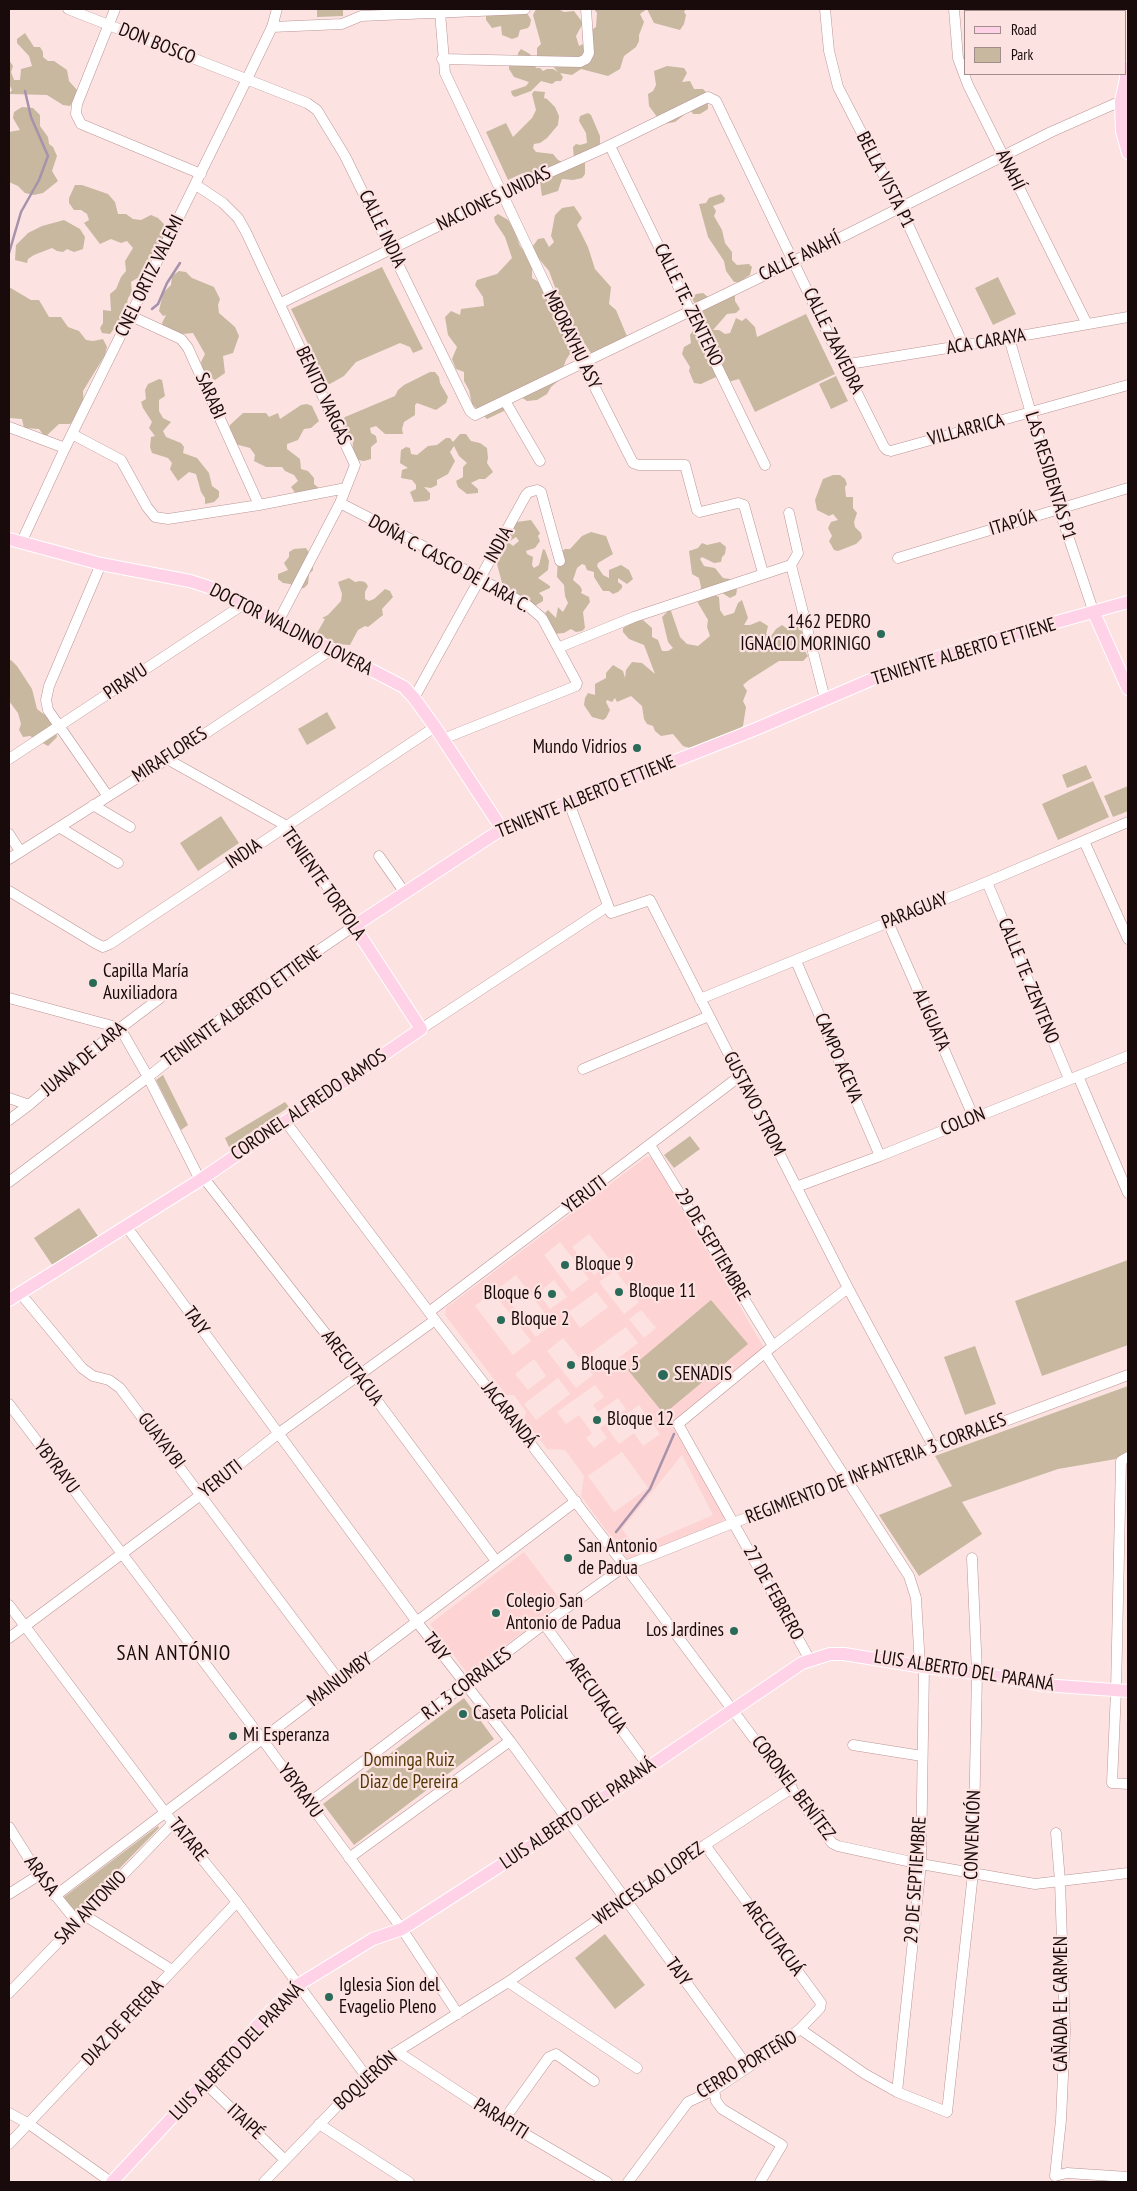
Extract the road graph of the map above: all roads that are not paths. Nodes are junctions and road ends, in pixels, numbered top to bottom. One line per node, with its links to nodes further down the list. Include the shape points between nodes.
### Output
1 (68, 9): 10 (street, DON BOSCO)
2 (115, 9): 10 (street)
3 (277, 9): 11 (street, CNEL ORTIZ VALEMI)
4 (525, 9): 8 (street)
5 (586, 9): 12 (street, via 589,53 580,62)
6 (825, 9): 25 (street, BELLA VISTA P1, via 829,51 838,87)
7 (954, 9): 13 (street, ANAHÍ, via 958,58)
8 (469, 10): 9 (street)
9 (440, 12): 11 (street, via 362,16 342,24); 12 (street, MBORAYHU ASY)
10 (109, 25): 16 (street, DON BOSCO); 22 (street, via 77,104 76,114 81,124)
11 (272, 26): 16 (street, CNEL ORTIZ VALEMI)
12 (442, 59): 24 (street, MBORAYHU ASY, via 445,73)
13 (964, 74)
14 (965, 75): 21 (street, ANAHÍ)
15 (1127, 75): 18 (main road)
16 (246, 80): 22 (street, CNEL ORTIZ VALEMI); 26 (street, CALLE INDIA, via 307,103 317,110 345,156)
17 (708, 97): 19 (street, NACIONES UNIDAS); 27 (street, CALLE ZAAVEDRA, via 716,101)
18 (1121, 101): 20 (main road, via 1122,131); 21 (street, CALLE ANAHÍ)
19 (610, 146): 24 (street, NACIONES UNIDAS); 29 (street, CALLE TE. ZENTENO)
20 (1128, 153)
21 (1003, 156): 25 (street, CALLE ANAHÍ); 32 (street, ANAHÍ)
22 (200, 174): 23 (street, CNEL ORTIZ VALEMI)
23 (196, 185): 28 (street, BENITO VARGAS, via 223,203 238,218); 30 (street, CNEL ORTIZ VALEMI)
24 (502, 195): 26 (street, NACIONES UNIDAS); 35 (street, MBORAYHU ASY)
25 (900, 207): 27 (street, CALLE ANAHÍ); 34 (street, BELLA VISTA P1)
26 (392, 249): 28 (street, NACIONES UNIDAS); 40 (street, CALLE INDIA, via 470,411)
27 (794, 261): 29 (street, CALLE ANAHÍ); 36 (street, CALLE ZAAVEDRA)
28 (281, 303): 47 (street, BENITO VARGAS, via 354,463)
29 (691, 310): 35 (street, CALLE ANAHÍ); 46 (street, CALLE TE. ZENTENO)
30 (130, 316): 42 (street, CNEL ORTIZ VALEMI); 50 (street, SARABI, via 181,339 188,348)
31 (1128, 317): 32 (street, ACA CARAYA)
32 (1087, 324): 33 (street, ACA CARAYA)
33 (1009, 338): 34 (street, ACA CARAYA); 39 (street, LAS RESIDENTAS P1)
34 (964, 346): 36 (street, ACA CARAYA)
35 (583, 364): 38 (street, CALLE ANAHÍ); 59 (street, MBORAYHU ASY, via 633,462 638,465 685,465 700,512 738,503 744,505)
36 (843, 365): 44 (street, CALLE ZAAVEDRA, via 884,447)
37 (1128, 385): 39 (street, VILLARRICA)
38 (506, 401): 40 (street, CALLE ANAHÍ); 45 (street)
39 (1032, 412): 44 (street, VILLARRICA); 51 (street, LAS RESIDENTAS P1)
40 (479, 414)
41 (9, 428): 43 (street)
42 (72, 434): 43 (street, CNEL ORTIZ VALEMI); 50 (street, via 121,460 155,517)
43 (66, 448): 54 (street, CNEL ORTIZ VALEMI)
44 (891, 451)
45 (540, 461)
46 (765, 465)
47 (346, 488): 49 (street, BENITO VARGAS); 50 (street)
48 (1128, 488): 51 (street, ITAPÚA)
49 (340, 504): 60 (street, DOÑA C. CASCO DE LARA C.); 64 (street, BENITO VARGAS)
50 (259, 505)
51 (1059, 510): 55 (street, ITAPÚA); 63 (street, LAS RESIDENTAS P1)
52 (788, 512): 58 (street, via 798,553)
53 (9, 539): 54 (main road, DOCTOR WALDINO LOVERA)
54 (21, 543): 57 (main road, DOCTOR WALDINO LOVERA)
55 (898, 558)
56 (560, 561): 60 (street, INDIA, via 541,492 533,490 526,495)
57 (101, 564): 62 (main road, DOCTOR WALDINO LOVERA, via 190,581); 70 (street, via 49,686 48,710)
58 (791, 565): 59 (street); 69 (street)
59 (763, 573): 65 (street, via 634,617)
60 (480, 579): 65 (street, DOÑA C. CASCO DE LARA C., via 540,616); 68 (street, INDIA)
61 (1128, 602): 63 (main road, TENIENTE ALBERTO ETTIENE)
62 (244, 604): 64 (main road, DOCTOR WALDINO LOVERA); 70 (street, PIRAYU)
63 (1094, 613): 67 (main road); 69 (main road, TENIENTE ALBERTO ETTIENE, via 948,653 882,675)
64 (278, 622): 66 (main road, DOCTOR WALDINO LOVERA)
65 (560, 647): 72 (street, DOÑA C. CASCO DE LARA C., via 576,686)
66 (331, 650): 68 (main road, DOCTOR WALDINO LOVERA, via 404,687); 74 (street, MIRAFLORES)
67 (1128, 689)
68 (414, 698): 71 (main road, DOCTOR WALDINO LOVERA)
69 (826, 699): 76 (main road, TENIENTE ALBERTO ETTIENE)
70 (60, 726): 73 (street, PIRAYU); 75 (street)
71 (435, 727): 72 (main road, DOCTOR WALDINO LOVERA); 79 (street, INDIA)
72 (443, 739): 82 (main road, DOCTOR WALDINO LOVERA)
73 (9, 759)
74 (167, 759): 75 (street, MIRAFLORES); 79 (street, TENIENTE TORTOLA)
75 (107, 795): 77 (street, MIRAFLORES)
76 (569, 803): 82 (main road, TENIENTE ALBERTO ETTIENE); 92 (street)
77 (93, 805): 80 (street, MIRAFLORES); 81 (street)
78 (1128, 822): 84 (street, PARAGUAY)
79 (285, 826): 90 (street, INDIA, via 102,947); 94 (street, TENIENTE TORTOLA)
80 (58, 827): 85 (street, MIRAFLORES); 88 (street)
81 (130, 827)
82 (502, 829): 91 (main road, TENIENTE ALBERTO ETTIENE)
83 (9, 834): 85 (street)
84 (1084, 841): 89 (street, PARAGUAY); 95 (street)
85 (20, 851): 87 (street, MIRAFLORES)
86 (379, 856): 91 (street)
87 (9, 859)
88 (118, 863)
89 (987, 882): 93 (street, PARAGUAY); 107 (street, CALLE TE. ZENTENO)
90 (9, 892)
91 (405, 892): 94 (main road, TENIENTE ALBERTO ETTIENE)
92 (608, 906): 99 (street, GUSTAVO STROM, via 611,913 650,900); 102 (street, CORONEL ALFREDO RAMOS)
93 (888, 922): 96 (street, PARAGUAY); 110 (street, ALIGUATA)
94 (354, 926): 102 (main road, TENIENTE TORTOLA); 106 (street, TENIENTE ALBERTO ETTIENE, via 236,1007)
95 (1128, 940)
96 (796, 961): 99 (street, PARAGUAY); 114 (street, CAMPO ACEVA)
97 (9, 998): 101 (street)
98 (160, 998): 101 (street, JUANA DE LARA)
99 (700, 999): 100 (street, GUSTAVO STROM)
100 (708, 1016): 104 (street); 105 (street, GUSTAVO STROM)
101 (120, 1028): 106 (street, ARECUTACUA); 109 (street, JUANA DE LARA)
102 (421, 1029): 112 (main road, CORONEL ALFREDO RAMOS)
103 (1128, 1056): 107 (street, COLON)
104 (583, 1069)
105 (740, 1076): 113 (street, YERUTI); 117 (street, GUSTAVO STROM)
106 (148, 1077): 115 (street, ARECUTACUA); 116 (street, TENIENTE ALBERTO ETTIENE)
107 (1074, 1078): 110 (street, COLON); 118 (street, CALLE TE. ZENTENO)
108 (9, 1098): 109 (street)
109 (30, 1105): 111 (street, JUANA DE LARA)
110 (974, 1118): 114 (street, COLON)
111 (9, 1120)
112 (285, 1121): 115 (main road, CORONEL ALFREDO RAMOS); 123 (street, JACARANDÁ)
113 (650, 1145): 123 (street, YERUTI); 124 (street, 29 DE SEPTIEMBRE)
114 (880, 1156): 117 (street, COLON)
115 (202, 1178): 119 (main road, CORONEL ALFREDO RAMOS); 125 (street, ARECUTACUA)
116 (9, 1182)
117 (796, 1187): 120 (street, GUSTAVO STROM)
118 (1128, 1193)
119 (126, 1226): 121 (main road, CORONEL ALFREDO RAMOS); 128 (street, TAJY)
120 (848, 1288): 124 (street); 129 (street, GUSTAVO STROM)
121 (20, 1293): 122 (main road, CORONEL ALFREDO RAMOS); 132 (street, GUAYAYBI, via 82,1368 120,1388)
122 (9, 1300)
123 (432, 1316): 125 (street, YERUTI); 133 (street, JACARANDÁ)
124 (769, 1349): 131 (street, 29 DE SEPTIEMBRE); 134 (street, 27 DE FEBRERO, via 679,1422)
125 (358, 1375): 128 (street, YERUTI); 137 (street, ARECUTACUA)
126 (1128, 1375): 129 (street, REGIMIENTO DE INFANTERIA 3 CORRALES)
127 (9, 1404): 135 (street, YBYRAYU)
128 (279, 1433): 132 (street, YERUTI); 140 (street, TAJY)
129 (934, 1448): 131 (street, REGIMIENTO DE INFANTERIA 3 CORRALES)
130 (1125, 1459): 149 (street)
131 (847, 1480): 134 (street, REGIMIENTO DE INFANTERIA 3 CORRALES); 145 (street, 29 DE SEPTIEMBRE, via 909,1576 916,1598)
132 (202, 1494): 135 (street, YERUTI); 147 (street, GUAYAYBI)
133 (576, 1501): 137 (street, MAINUMBY); 138 (street, JACARANDÁ)
134 (732, 1523): 138 (street, REGIMIENTO DE INFANTERIA 3 CORRALES); 144 (street, 27 DE FEBRERO)
135 (122, 1555): 142 (street, YERUTI); 151 (street, YBYRAYU)
136 (972, 1558): 146 (street, CONVENCIÓN)
137 (496, 1561): 140 (street, MAINUMBY)
138 (625, 1566): 141 (street, R.I. 3 CORRALES); 150 (street, JACARANDÁ)
139 (9, 1605): 142 (street, TATARE)
140 (417, 1622): 147 (street, MAINUMBY); 148 (street, TAJY)
141 (544, 1624): 148 (street, R.I. 3 CORRALES); 155 (street, ARECUTACUA)
142 (24, 1626): 143 (street, YERUTI); 159 (street, TATARE)
143 (9, 1638)
144 (810, 1660): 145 (main road, LUIS ALBERTO DEL PARANÁ, via 844,1654); 150 (main road, LUIS ALBERTO DEL PARANÁ)
145 (922, 1666): 146 (main road, LUIS ALBERTO DEL PARANÁ); 154 (street, 29 DE SEPTIEMBRE)
146 (977, 1672): 149 (main road, LUIS ALBERTO DEL PARANÁ, via 1042,1685); 167 (street, CONVENCIÓN)
147 (339, 1680): 151 (street, MAINUMBY)
148 (466, 1685): 152 (street, TAJY); 158 (street, R.I. 3 CORRALES)
149 (1122, 1691): 156 (street, via 1112,1782)
150 (733, 1709): 155 (main road, LUIS ALBERTO DEL PARANÁ); 157 (street, CORONEL BENÍTEZ)
151 (262, 1739): 158 (street, YBYRAYU); 159 (street, MAINUMBY)
152 (510, 1742): 160 (street, TAJY); 165 (street)
153 (853, 1745): 154 (street)
154 (922, 1756): 166 (street, 29 DE SEPTIEMBRE)
155 (648, 1767): 160 (main road, LUIS ALBERTO DEL PARANÁ)
156 (1128, 1784)
157 (792, 1788): 164 (street, WENCESLAO LOPEZ); 166 (street, CORONEL BENÍTEZ, via 832,1843)
158 (308, 1803): 165 (street, YBYRAYU)
159 (165, 1812): 161 (street, TATARE); 172 (street, MAINUMBY)
160 (568, 1822): 173 (street, TAJY); 176 (main road, LUIS ALBERTO DEL PARANÁ)
161 (173, 1823): 174 (street, TATARE); 175 (street, SAN ANTONIO)
162 (9, 1827): 169 (street, ARASA)
163 (1056, 1832): 170 (street, CAÑADA EL CARMEN)
164 (705, 1845): 173 (street, WENCESLAO LOPEZ); 182 (street, ARECUTACUÁ, via 821,2003)
165 (349, 1858): 176 (street, YBYRAYU)
166 (921, 1864): 167 (street, CORONEL BENÍTEZ); 190 (street, 29 DE SEPTIEMBRE)
167 (973, 1873): 170 (street, CORONEL BENÍTEZ, via 1034,1884); 191 (street, CONVENCIÓN)
168 (1128, 1873): 170 (street, CORONEL BENÍTEZ)
169 (39, 1875): 171 (street); 172 (street, ARASA)
170 (1060, 1881): 199 (street, CAÑADA EL CARMEN, via 1066,2031 1055,2176)
171 (9, 1894)
172 (55, 1896): 175 (street, ARASA)
173 (625, 1901): 178 (street, WENCESLAO LOPEZ); 184 (street, TAJY)
174 (237, 1902): 177 (street, DIAZ DE PERERA); 179 (street, TATARE)
175 (80, 1918): 177 (street, ARASA); 180 (street, SAN ANTONIO)
176 (402, 1929): 179 (main road, LUIS ALBERTO DEL PARANÁ, via 373,1939); 181 (street, YBYRAYU)
177 (172, 1970): 194 (street, DIAZ DE PERERA)
178 (508, 1982): 181 (street, BOQUERÓN); 185 (street)
179 (298, 1985): 186 (street, TATARE); 188 (main road, LUIS ALBERTO DEL PARANÁ)
180 (9, 1993)
181 (458, 2014): 183 (street, BOQUERÓN)
182 (800, 2029): 184 (street, CERRO PORTEÑO); 190 (street, CERRO PORTEÑO)
183 (398, 2052): 186 (street, BOQUERÓN); 193 (street, PARAPITI)
184 (748, 2067): 189 (street, CERRO PORTEÑO)
185 (637, 2068)
186 (366, 2076): 195 (street, BOQUERÓN)
187 (594, 2081): 193 (street, via 556,2054 549,2057)
188 (205, 2084): 197 (street, ITAIPÉ); 200 (main road, LUIS ALBERTO DEL PARANÁ)
189 (714, 2090): 204 (street, CERRO PORTEÑO, via 688,2102); 205 (street, via 722,2109 782,2145)
190 (897, 2092): 191 (street, CERRO PORTEÑO)
191 (947, 2112)
192 (9, 2113): 194 (street)
193 (503, 2121): 203 (street, PARAPITI)
194 (29, 2124): 196 (street, DIAZ DE PERERA); 200 (street)
195 (319, 2124): 197 (street, BOQUERÓN); 202 (street)
196 (9, 2144)
197 (286, 2160): 201 (street, BOQUERÓN)
198 (1128, 2176): 199 (street)
199 (1067, 2178)
200 (112, 2182)
201 (264, 2182)
202 (408, 2182)
203 (607, 2182)
204 (628, 2182)
205 (760, 2182)

